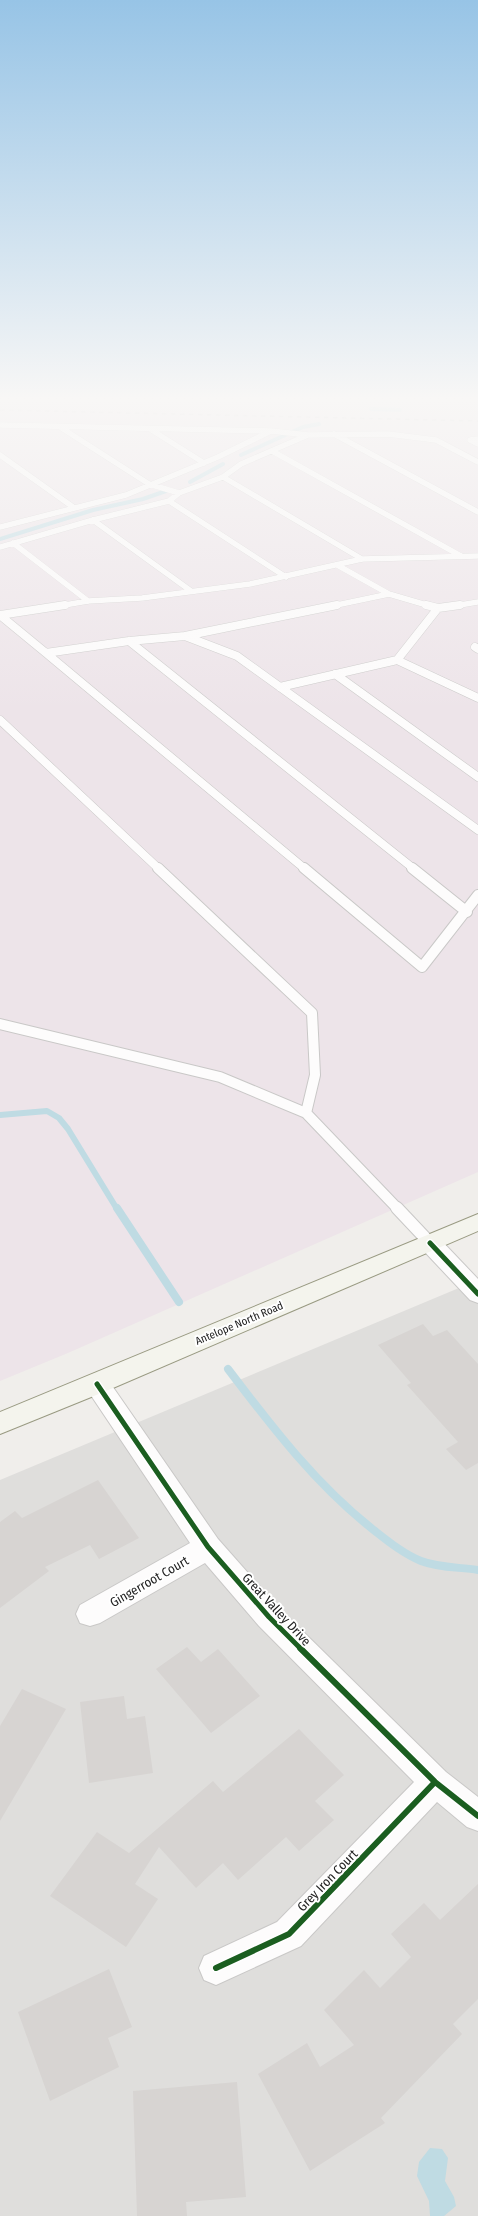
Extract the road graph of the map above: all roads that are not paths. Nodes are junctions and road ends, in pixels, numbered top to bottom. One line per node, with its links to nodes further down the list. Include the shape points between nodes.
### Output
1 (69, 504): 8 (lane)
2 (84, 504): 8 (lane)
3 (155, 504): 10 (lane)
4 (173, 504): 18 (lane)
5 (269, 504): 16 (lane)
6 (368, 504): 14 (lane)
7 (464, 504): 9 (lane)
8 (73, 507): 11 (lane)
9 (478, 512)
10 (93, 520): 12 (lane); 19 (lane)
11 (0, 527)
12 (13, 543): 13 (lane); 21 (lane)
13 (0, 546)
14 (461, 556): 15 (lane); 16 (lane)
15 (478, 556)
16 (362, 559): 17 (lane)
17 (338, 565): 18 (lane); 20 (lane)
18 (286, 577): 19 (lane)
19 (191, 591): 21 (lane, via 142,598)
20 (389, 594): 23 (lane); 25 (lane)
21 (88, 601): 24 (lane)
22 (478, 602): 23 (lane)
23 (438, 608): 28 (lane)
24 (0, 616): 27 (lane)
25 (185, 636): 26 (lane); 30 (lane, via 238,656)
26 (129, 641): 27 (lane); 36 (lane)
27 (46, 653): 36 (lane, via 422,966)
28 (397, 660): 29 (lane); 31 (lane)
29 (335, 674): 30 (lane); 33 (lane)
30 (280, 687): 34 (lane)
31 (478, 698)
32 (0, 720): 38 (lane, via 312,1013 316,1075)
33 (478, 777)
34 (478, 830)
35 (478, 895): 36 (lane)
36 (467, 912)
37 (0, 1024): 38 (lane, via 220,1077)
38 (306, 1113): 40 (lane)
39 (478, 1222): 40 (main road, Antelope North Road)
40 (430, 1243): 41 (street); 42 (main road, Antelope North Road)
41 (478, 1294)
42 (97, 1384): 43 (main road, Antelope North Road); 44 (street, Great Valley Drive)
43 (0, 1423)
44 (208, 1547): 45 (street, Gingerroot Court); 46 (street, Great Valley Drive, via 269,1617)
45 (90, 1614)
46 (435, 1782): 47 (street, Great Valley Drive); 48 (street, Grey Iron Court, via 289,1934)
47 (478, 1816)
48 (216, 1968)

